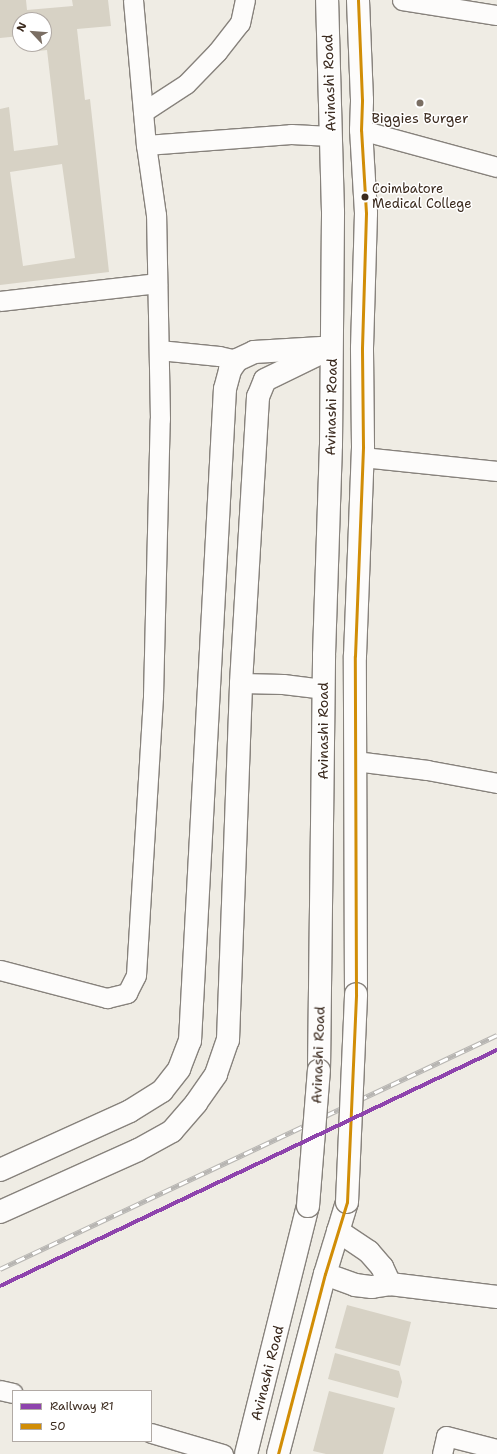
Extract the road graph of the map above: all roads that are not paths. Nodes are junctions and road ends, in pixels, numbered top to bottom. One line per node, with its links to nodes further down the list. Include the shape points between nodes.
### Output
1 (133, 0): 8 (street)
2 (245, 0): 8 (street, via 240,23 217,52 186,84)
3 (327, 0): 10 (main road, Avinashi Road)
4 (358, 0): 9 (main road)
5 (402, 0): 6 (street)
6 (478, 6): 7 (street)
7 (497, 15)
8 (143, 112): 11 (street)
9 (361, 130): 12 (street); 18 (main road, via 366,213)
10 (331, 136): 11 (street, via 291,134); 15 (main road, Avinashi Road)
11 (146, 145): 13 (street, via 156,215)
12 (497, 167)
13 (158, 283): 14 (street); 16 (street)
14 (0, 301)
15 (331, 348): 17 (main road, via 254,352); 20 (main road, via 265,380 258,397); 21 (main road, Avinashi Road, via 331,445)
16 (159, 350): 17 (street); 24 (street, via 160,419 153,696 136,975 127,993 106,998)
17 (237, 360): 25 (main road, via 230,370 225,389 221,440 190,1041 179,1069 162,1091 130,1111)
18 (362, 456): 19 (street); 22 (main road, via 356,609)
19 (497, 470)
20 (241, 683): 21 (street, via 283,684); 26 (main road, via 228,1040 216,1074 172,1131 138,1150)
21 (323, 689): 36 (main road, Avinashi Road, bridge, via 319,1070 308,1206)
22 (355, 761): 23 (street); 27 (main road, bridge, via 356,994 347,1202)
23 (497, 782)
24 (0, 970)
25 (0, 1170)
26 (0, 1212)
27 (338, 1231): 28 (main road); 29 (main road, via 369,1252 382,1267)
28 (325, 1274): 29 (main road, via 355,1285 372,1287); 37 (main road)
29 (390, 1284): 30 (main road)
30 (497, 1297)
31 (0, 1390): 32 (street)
32 (12, 1393)
33 (152, 1433): 35 (street)
34 (497, 1449): 38 (street, via 446,1436)
35 (223, 1454)
36 (246, 1454)
37 (278, 1454)
38 (442, 1454)

